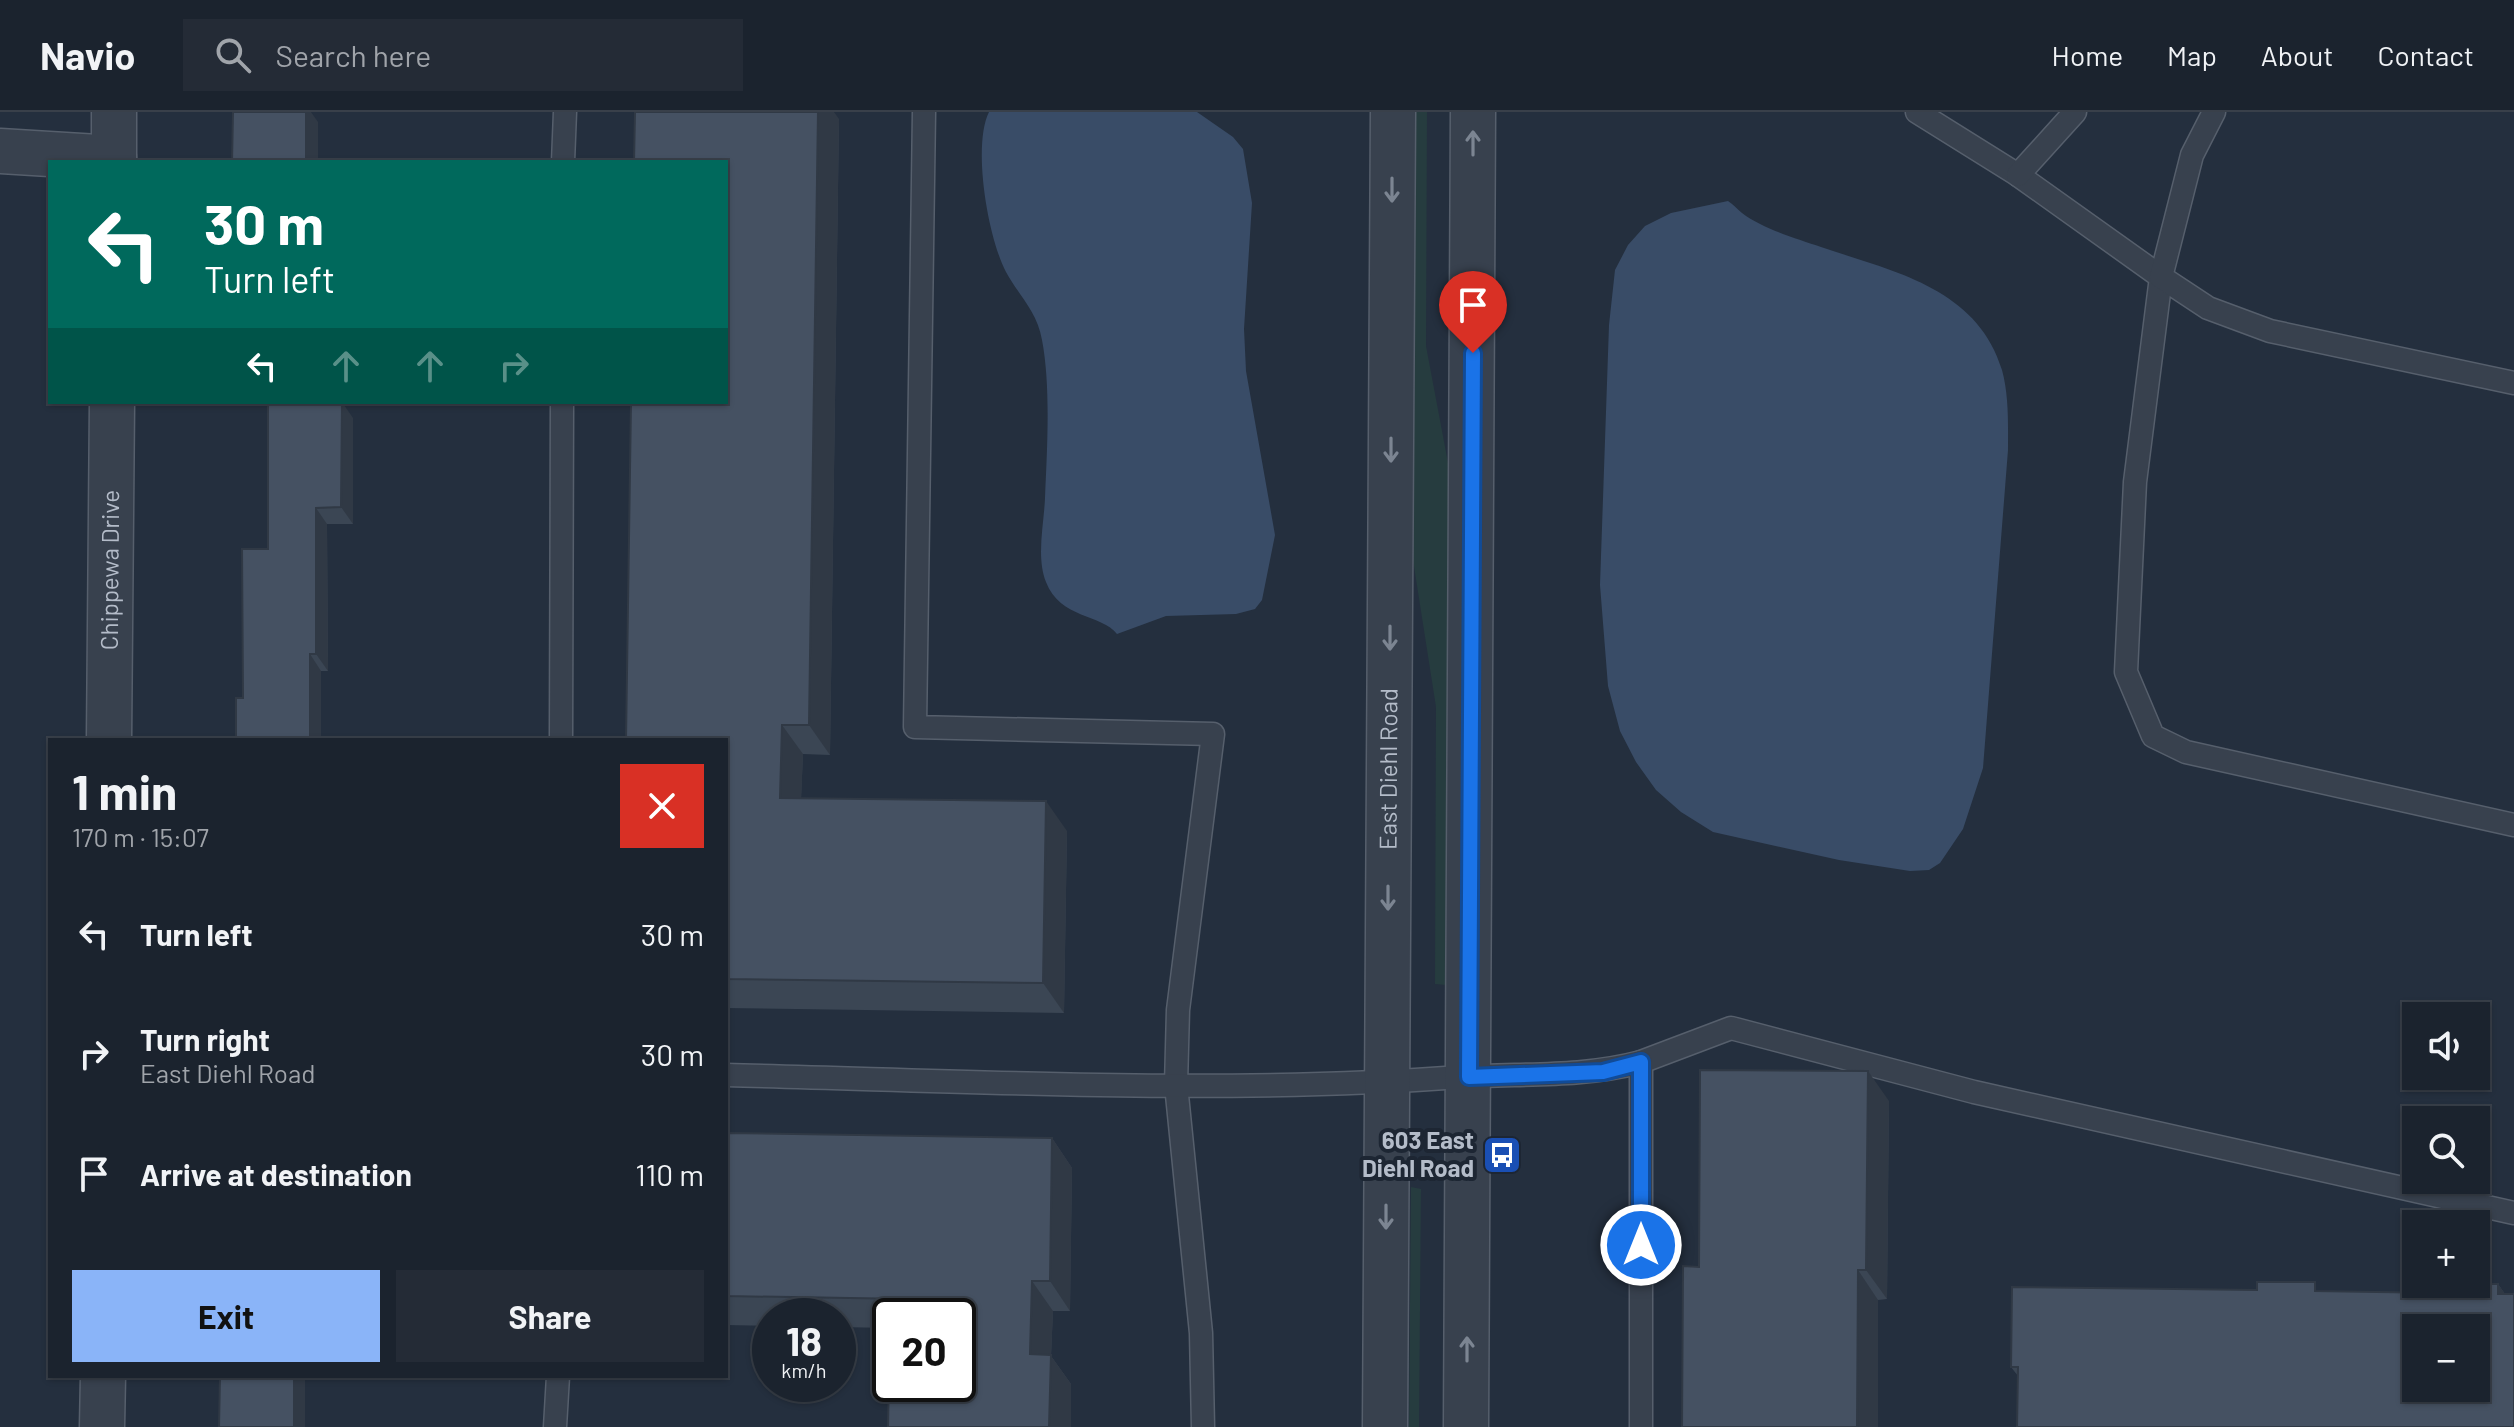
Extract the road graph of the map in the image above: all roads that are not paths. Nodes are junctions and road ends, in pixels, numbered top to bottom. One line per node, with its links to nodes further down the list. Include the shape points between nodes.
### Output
1 (114, 112): 10 (street)
2 (565, 112): 11 (lane)
3 (924, 112): 24 (lane, via 915,727 1213,734 1178,1010)
4 (1393, 112): 23 (street, East Diehl Road, one-way to 23)
5 (1473, 112): 22 (street, one-way to 5)
6 (1917, 112): 12 (lane)
7 (2075, 112): 12 (lane)
8 (2214, 112): 13 (lane, via 2192,155)
9 (0, 151): 10 (street)
10 (114, 160)
11 (563, 160)
12 (2018, 175): 13 (lane)
13 (2161, 277): 14 (lane, via 2208,308 2270,331); 19 (lane, via 2135,482 2126,672 2153,736 2186,752)
14 (2514, 383)
15 (112, 404): 17 (street, Chippewa Drive)
16 (562, 404): 18 (lane)
17 (109, 738)
18 (561, 738)
19 (2514, 825)
20 (1641, 1062): 22 (lane, via 1603,1072); 25 (lane, via 1731,1028 1974,1092); 33 (lane)
21 (728, 1075): 24 (lane)
22 (1469, 1077): 23 (lane); 32 (street, one-way to 22)
23 (1387, 1083): 24 (lane); 31 (street, East Diehl Road, one-way to 31)
24 (1176, 1085): 30 (lane, via 1201,1333)
25 (2514, 1213)
26 (103, 1378): 28 (street)
27 (558, 1378): 29 (lane)
28 (102, 1427)
29 (555, 1427)
30 (1203, 1427)
31 (1385, 1427)
32 (1466, 1427)
33 (1641, 1427)

